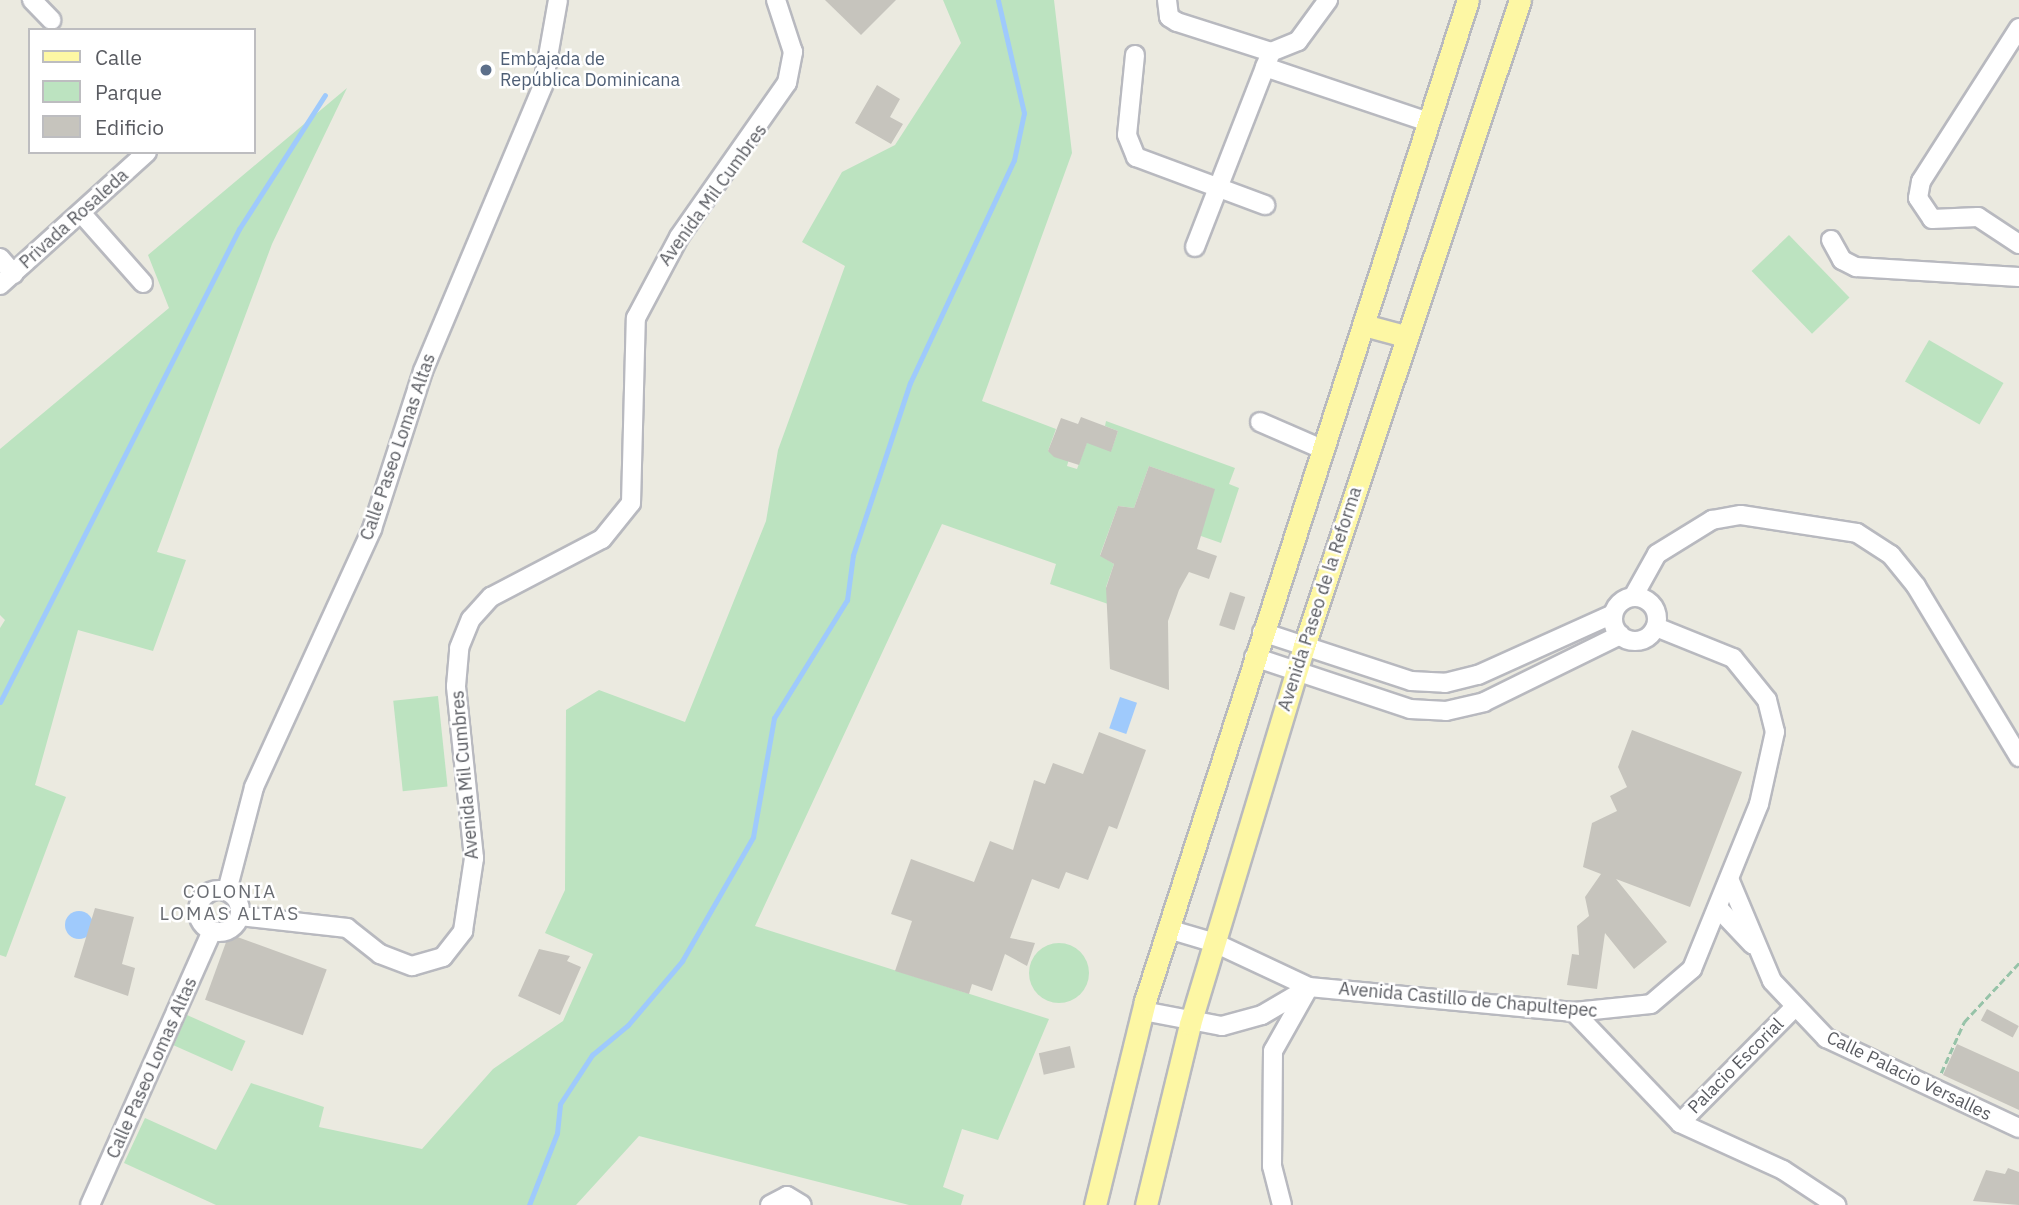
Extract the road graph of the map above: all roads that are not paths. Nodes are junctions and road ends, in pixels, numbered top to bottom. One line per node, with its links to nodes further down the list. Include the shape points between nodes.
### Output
1 (32, 0): 8 (street)
2 (558, 0): 38 (street, Calle Paseo Lomas Altas, via 543,85 423,371 372,529 254,787)
3 (776, 0): 40 (street, Avenida Mil Cumbres, via 793,52 787,83 679,237 636,318 631,503 602,539 491,597 471,619 459,648 456,686 474,886 459,938 443,957 412,966 380,954 347,928)
4 (1167, 0): 11 (street, via 1169,17 1177,22)
5 (1328, 0): 11 (street, via 1298,41)
6 (1468, 0): 12 (main road)
7 (1520, 0): 25 (main road, Avenida Paseo de la Reforma)
8 (51, 20)
9 (2019, 28): 18 (street, via 1921,181 1918,198 1932,219 1979,218)
10 (1135, 55): 14 (street, via 1129,147 1146,163)
11 (1268, 60): 12 (street); 14 (street)
12 (1428, 122): 24 (main road)
13 (145, 154): 16 (street, Privada Rosaleda)
14 (1218, 188): 15 (street); 19 (street)
15 (1265, 205)
16 (82, 214): 22 (street, Privada Rosaleda); 23 (street)
17 (1831, 240): 21 (street, via 1837,254 1856,267)
18 (2019, 244)
19 (1195, 247)
20 (0, 258): 22 (street)
21 (2019, 277)
22 (7, 280)
23 (143, 283)
24 (1364, 325): 25 (main road); 27 (main road)
25 (1405, 336): 33 (main road, Avenida Paseo de la Reforma)
26 (1260, 422): 27 (street)
27 (1322, 449): 31 (main road)
28 (1633, 597): 29 (street); 30 (street, via 1655,609); 36 (street, via 1657,554 1712,520 1741,515 1857,533 1891,555 1916,586)
29 (1613, 614): 32 (street); 33 (street, via 1478,675 1445,683 1411,681)
30 (1656, 627): 32 (street, via 1642,640); 37 (street, Avenida Castillo de Chapultepec, via 1734,657 1767,700 1775,732 1771,768)
31 (1262, 632): 33 (street); 34 (main road)
32 (1620, 635): 35 (street, via 1484,702 1446,711 1410,709)
33 (1304, 646): 35 (main road, Avenida Paseo de la Reforma)
34 (1254, 657): 35 (street); 41 (main road)
35 (1296, 671): 43 (main road, Avenida Paseo de la Reforma)
36 (2019, 757)
37 (1730, 881): 39 (street, Avenida Castillo de Chapultepec); 44 (street, Calle Palacio Versalles)
38 (227, 891): 40 (street, via 237,898); 42 (street, via 210,892 199,904 200,920)
39 (1718, 908): 44 (street, Calle Palacio Versalles); 48 (street, Avenida Castillo de Chapultepec, via 1692,969 1675,988 1624,1012)
40 (240, 916): 42 (street, via 230,930)
41 (1168, 929): 43 (street, Avenida Castillo de Chapultepec); 47 (main road)
42 (212, 931): 52 (street, Calle Paseo Lomas Altas)
43 (1215, 943): 45 (street, Avenida Castillo de Chapultepec); 49 (main road, Avenida Paseo de la Reforma)
44 (1757, 949): 46 (street, Calle Palacio Versalles)
45 (1309, 987): 48 (street, Avenida Castillo de Chapultepec); 49 (street, via 1250,1019); 57 (street, via 1273,1051 1272,1166)
46 (1793, 1009): 50 (street, Palacio Escorial); 51 (street, Calle Palacio Versalles, via 1826,1038)
47 (1143, 1011): 49 (street); 55 (main road)
48 (1574, 1012): 50 (street)
49 (1190, 1024): 56 (main road, Avenida Paseo de la Reforma)
50 (1679, 1123): 58 (street, via 1783,1170)
51 (2019, 1128)
52 (90, 1205)
53 (770, 1205): 54 (street, via 787,1196)
54 (802, 1205)
55 (1095, 1205)
56 (1146, 1205)
57 (1282, 1205)
58 (1836, 1205)

